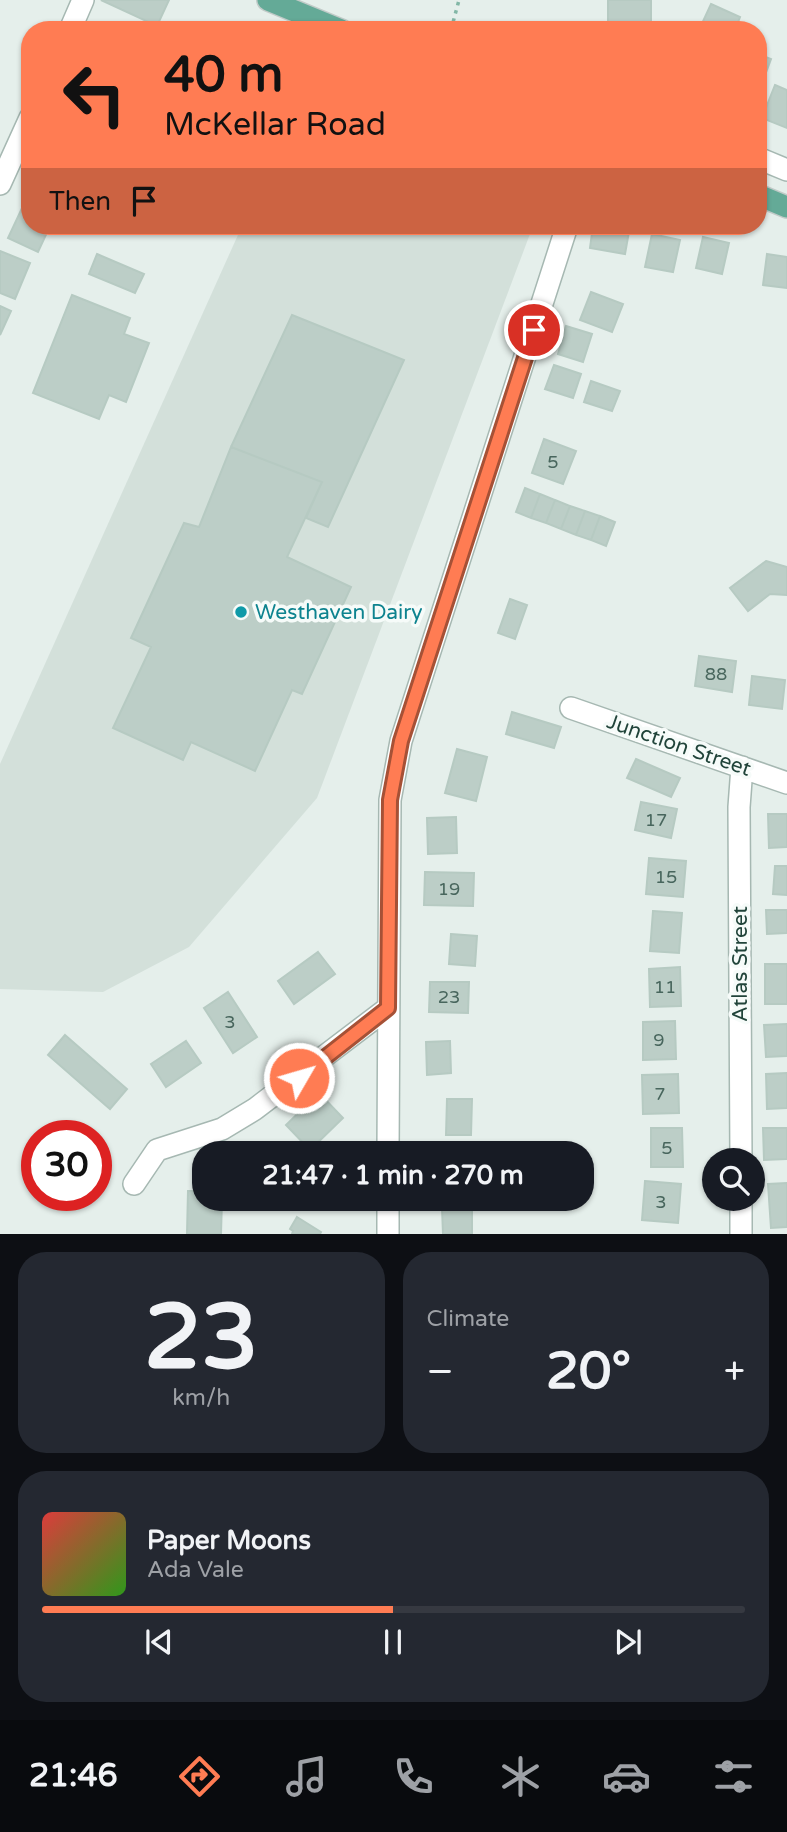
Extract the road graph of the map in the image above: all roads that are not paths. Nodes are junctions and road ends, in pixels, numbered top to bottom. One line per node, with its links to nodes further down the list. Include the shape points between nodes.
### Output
1 (83, 0): 3 (street)
2 (268, 0): 4 (main road)
3 (74, 21)
4 (319, 21)
5 (21, 138): 8 (street)
6 (767, 162): 7 (street)
7 (787, 170)
8 (0, 184)
9 (767, 199): 10 (main road)
10 (787, 207)
11 (564, 235): 15 (street, via 397,760 390,800)
12 (571, 708): 13 (street, Junction Street)
13 (741, 767): 14 (street, Junction Street); 17 (street, Atlas Street)
14 (787, 783)
15 (388, 1008): 16 (street); 18 (street, via 222,1129 150,1144)
16 (388, 1141)
17 (741, 1148)
18 (134, 1184)
19 (388, 1211): 21 (street)
20 (741, 1211): 22 (street)
21 (388, 1234)
22 (741, 1234)

